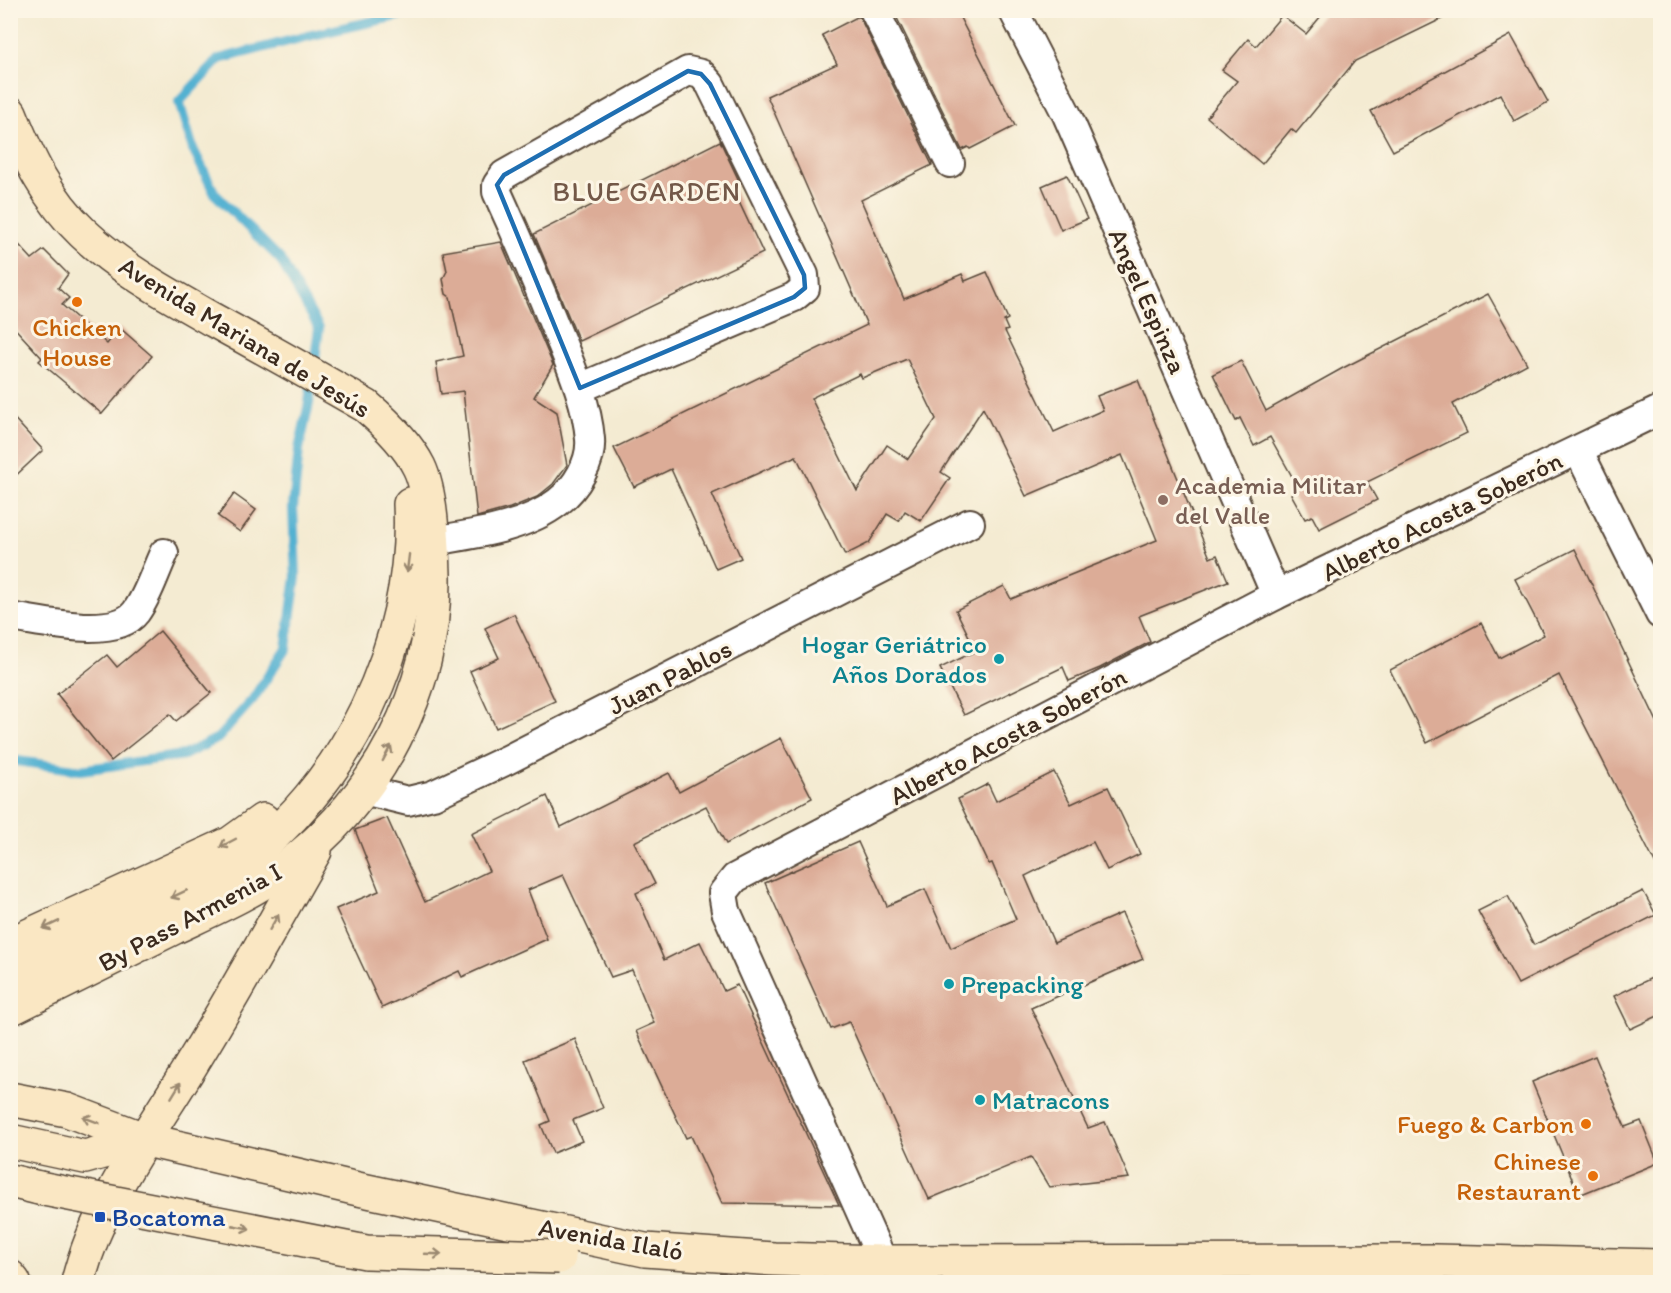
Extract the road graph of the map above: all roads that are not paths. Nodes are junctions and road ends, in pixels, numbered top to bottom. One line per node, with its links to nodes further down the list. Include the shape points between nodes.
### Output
1 (874, 10): 4 (street)
2 (1013, 10): 13 (street, Angel Espinza, via 1067,115)
3 (10, 113): 7 (main road, Avenida Mariana de Jesús, via 30,164 82,232 109,255 156,287 366,406)
4 (950, 162)
5 (580, 388): 5 (street, via 794,297 805,288 804,275 710,84 701,74 688,71 504,175 497,185); 10 (street, via 591,441 582,476 560,501 522,520)
6 (1660, 410): 8 (street, Alberto Acosta Soberón)
7 (402, 442): 10 (main road, By Pass Armenia I, via 420,468); 12 (main road, By Pass Armenia I, one-way to 12, via 411,530)
8 (1578, 450): 13 (street, Alberto Acosta Soberón); 14 (street)
9 (970, 523): 16 (street, Juan Pablos, via 433,795 408,801)
10 (433, 541): 16 (main road, By Pass Armenia I, one-way to 10, via 402,725 418,682 429,638 434,592)
11 (164, 553): 15 (street, via 136,612 123,623 88,626)
12 (404, 596): 18 (main road, By Pass Armenia I, via 380,676 344,750); 19 (main road, one-way to 19, via 371,644 350,706 322,755 291,794 259,824 231,843)
13 (1276, 596): 27 (street, Alberto Acosta Soberón, via 735,878 723,893 726,911)
14 (1660, 614)
15 (10, 617)
16 (363, 790): 17 (main road, By Pass Armenia I)
17 (324, 835): 18 (main road, By Pass Armenia I, via 285,868); 23 (main road, one-way to 17)
18 (237, 882): 20 (main road, By Pass Armenia I, one-way to 20); 21 (main road, By Pass Armenia I)
19 (10, 944)
20 (10, 973)
21 (10, 1009)
22 (10, 1099): 23 (main road, Avenida Ilaló, one-way to 22, via 67,1110)
23 (146, 1140): 24 (main road, Avenida Ilaló, via 85,1157); 26 (main road, Avenida Ilaló); 32 (main road, via 100,1217)
24 (10, 1141)
25 (10, 1181): 26 (main road, one-way to 26, bridge, via 366,1252 559,1257)
26 (645, 1250): 27 (main road, Avenida Ilaló)
27 (882, 1262): 29 (main road, Avenida Ilaló)
28 (1660, 1266): 29 (main road, Avenida Ilaló, via 1435,1261)
29 (1142, 1271)
30 (10, 1276): 31 (main road)
31 (14, 1282)
32 (78, 1282)

